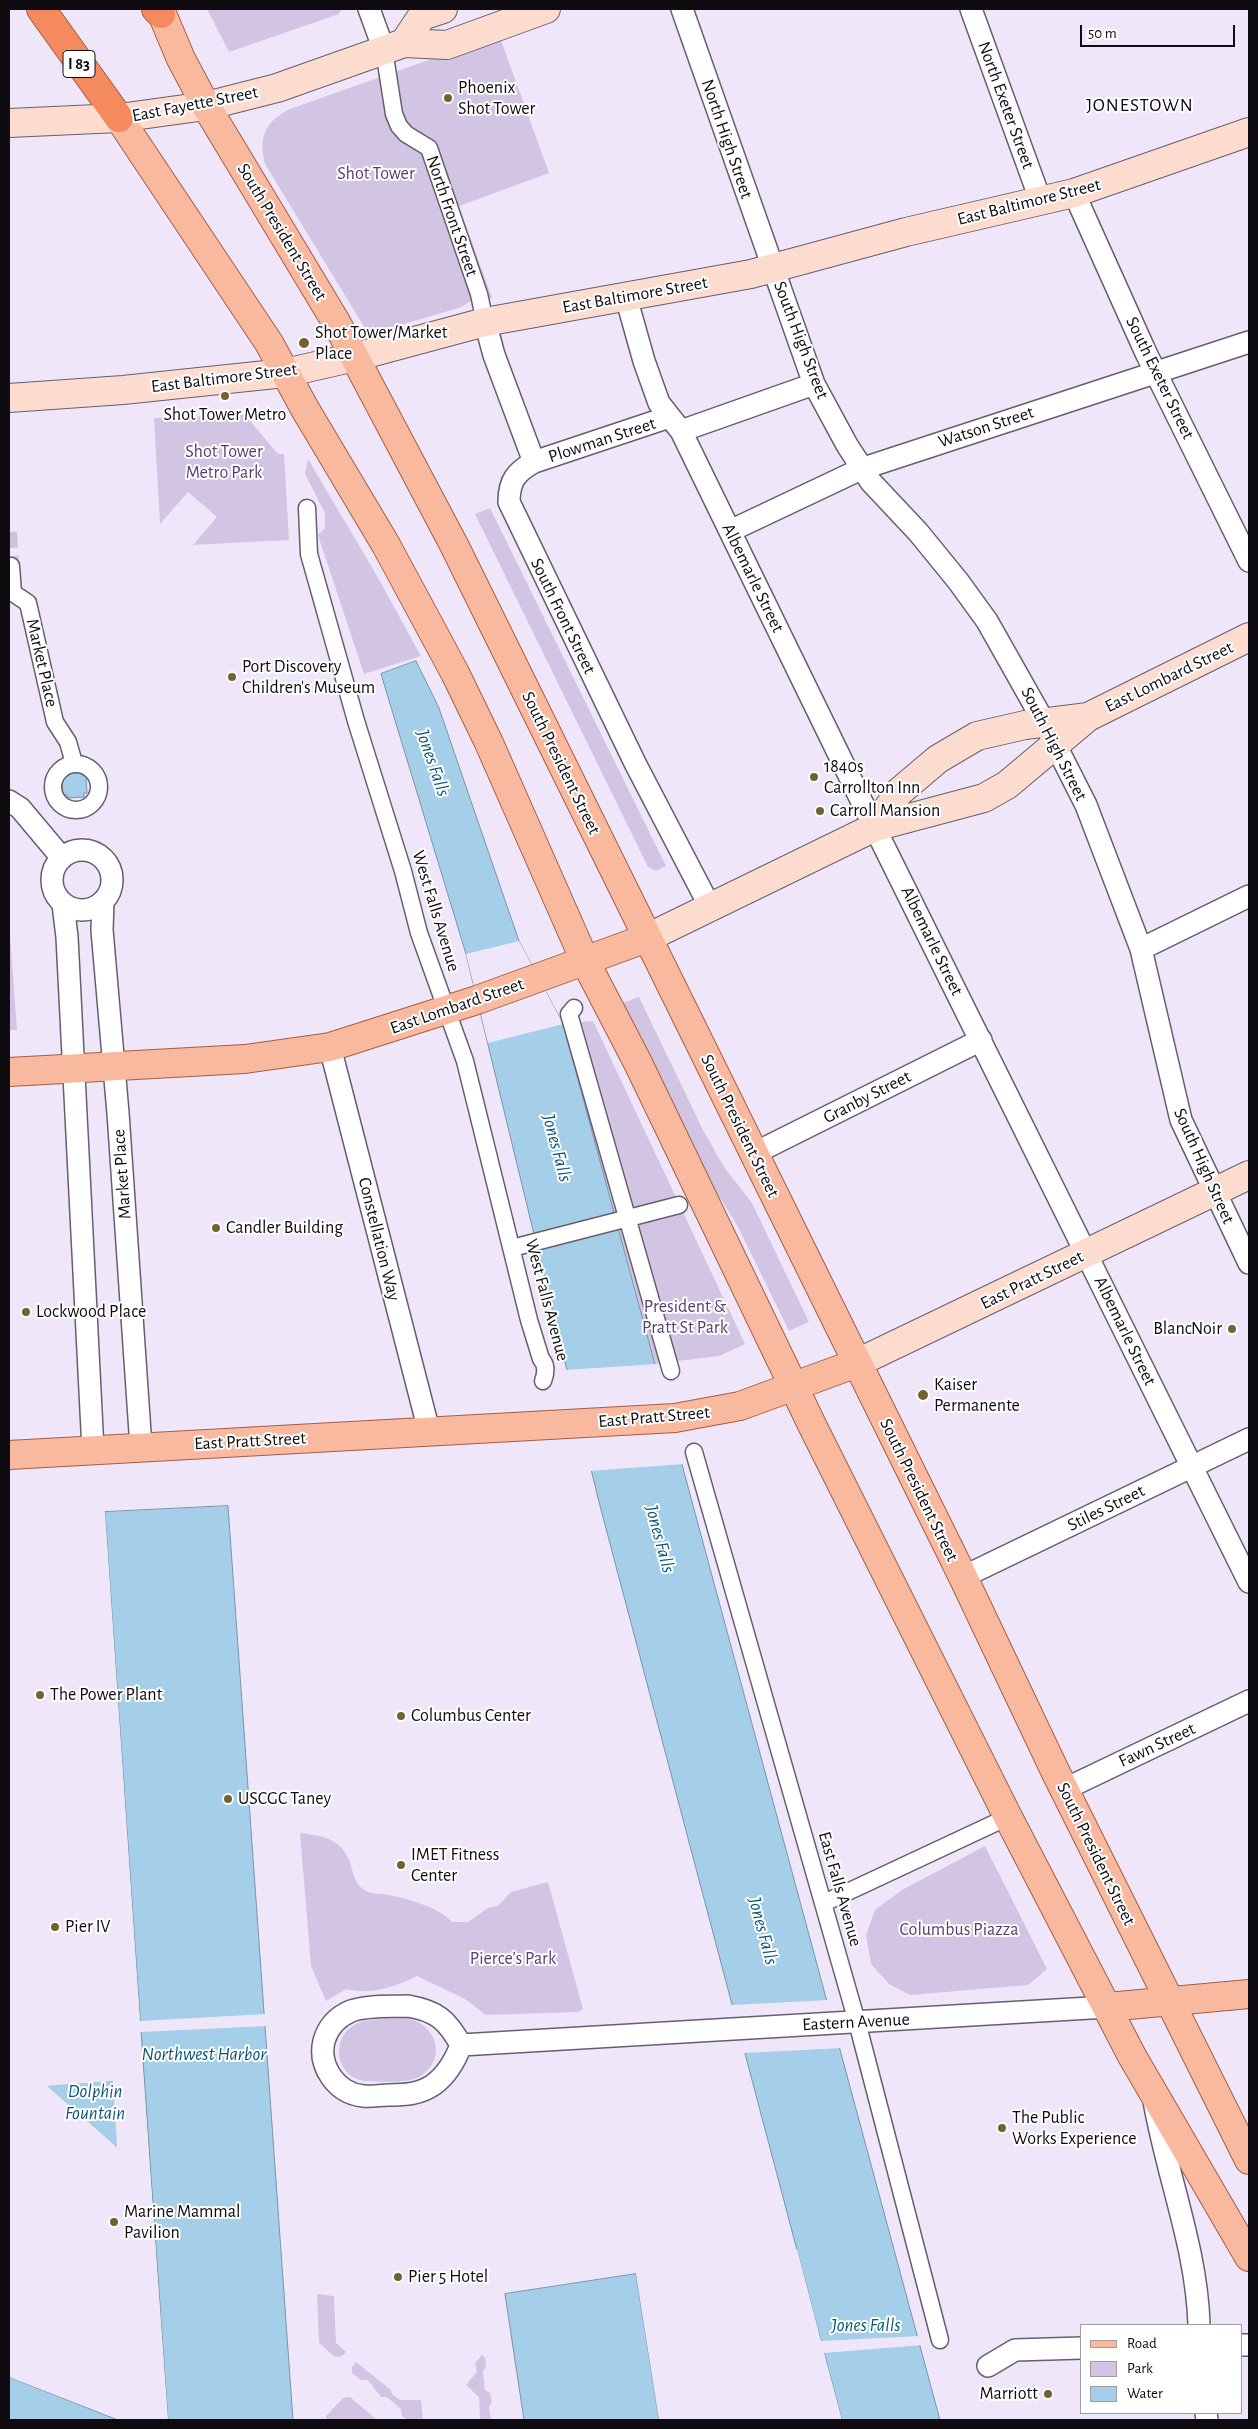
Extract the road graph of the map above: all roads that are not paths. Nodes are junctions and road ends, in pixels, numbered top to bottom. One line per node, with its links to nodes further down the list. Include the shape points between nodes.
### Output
1 (41, 9): 10 (highway, I 83)
2 (369, 9): 8 (street, North Front Street)
3 (443, 9): 8 (main road, via 422,16)
4 (546, 9): 8 (main road, East Fayette Street, via 447,44)
5 (682, 9): 15 (street, North High Street)
6 (971, 9): 14 (street, North Exeter Street)
7 (159, 11): 9 (main road, South President Street)
8 (394, 47): 9 (main road, East Fayette Street, via 277,88); 17 (street, North Front Street, via 394,114 406,134 429,148 479,294)
9 (206, 106): 10 (main road, East Fayette Street); 19 (main road, South President Street)
10 (119, 118): 11 (main road, East Fayette Street); 21 (main road, via 225,274)
11 (9, 123)
12 (1249, 132): 13 (main road, East Baltimore Street)
13 (1074, 193): 14 (main road, East Baltimore Street); 20 (street, South Exeter Street)
14 (1041, 202): 15 (main road, East Baltimore Street, via 906,232)
15 (773, 268): 16 (main road, East Baltimore Street); 22 (street, South High Street)
16 (626, 297): 17 (main road, East Baltimore Street); 24 (street, Albemarle Street, via 659,403)
17 (485, 322): 19 (main road, East Baltimore Street); 25 (street)
18 (1249, 342): 20 (street, Watson Street)
19 (355, 357): 21 (main road, East Baltimore Street); 41 (main road, South President Street, via 454,545)
20 (1156, 372): 26 (street, Watson Street); 29 (street, South Exeter Street)
21 (286, 373): 23 (main road, East Baltimore Street); 43 (main road, via 386,545 455,673 494,752)
22 (814, 384): 24 (street, Plowman Street); 26 (street, South High Street)
23 (9, 398)
24 (675, 424): 25 (street, Plowman Street); 28 (street, Albemarle Street)
25 (534, 462): 40 (street, South Front Street, via 520,469 512,479 509,502 513,513)
26 (861, 469): 28 (street, Watson Street); 32 (street, South High Street, via 958,581 1005,650)
27 (307, 508): 45 (street, West Falls Avenue, via 309,554 318,587 420,933)
28 (730, 531): 35 (street, Albemarle Street)
29 (1249, 562)
30 (11, 566): 33 (street, Market Place, via 13,593 28,603 55,722 68,742)
31 (1249, 637): 32 (main road, East Lombard Street)
32 (1050, 734): 35 (main road, East Lombard Street, via 1008,785 984,798); 35 (main road, East Lombard Street, via 976,736 938,759 899,792); 42 (street, South High Street, via 1086,805)
33 (74, 763)
34 (11, 802): 36 (street)
35 (875, 827): 40 (main road, East Lombard Street); 46 (street, Albemarle Street)
36 (62, 858): 38 (street, Market Place, via 77,850 86,850 107,863 112,880); 39 (street, via 56,864 51,881 56,897)
37 (1249, 896): 42 (street)
38 (103, 901): 39 (street, via 96,907 79,910); 48 (street, Market Place, via 102,930)
39 (63, 904): 49 (street)
40 (710, 907): 41 (main road, East Lombard Street)
41 (647, 938): 43 (main road, East Lombard Street); 51 (main road, South President Street)
42 (1141, 949): 53 (street, South High Street, via 1181,1120)
43 (585, 961): 45 (main road, East Lombard Street); 62 (main road, via 638,1063)
44 (574, 1008): 55 (street, via 569,1014)
45 (446, 1010): 47 (main road, East Lombard Street); 56 (street, West Falls Avenue, via 465,1061)
46 (980, 1040): 51 (street, Granby Street); 57 (street, Albemarle Street)
47 (330, 1048): 48 (main road, East Lombard Street, via 270,1057); 63 (street, Constellation Way)
48 (114, 1068): 49 (main road, East Lombard Street); 65 (street, Market Place)
49 (75, 1070): 50 (main road, East Lombard Street); 66 (street)
50 (9, 1072)
51 (753, 1154): 59 (main road, South President Street)
52 (1249, 1176): 53 (main road, East Pratt Street)
53 (1215, 1192): 57 (main road, East Pratt Street); 58 (street, South High Street)
54 (679, 1206): 55 (street)
55 (629, 1219): 56 (street); 60 (street)
56 (512, 1248): 61 (street, West Falls Avenue, via 541,1359 545,1363)
57 (1087, 1253): 59 (main road, East Pratt Street); 69 (street, Albemarle Street)
58 (1249, 1263)
59 (857, 1363): 62 (main road, East Pratt Street); 70 (main road, South President Street)
60 (671, 1371)
61 (543, 1381)
62 (793, 1388): 63 (main road, East Pratt Street, via 740,1406 675,1418); 74 (main road)
63 (428, 1432): 65 (main road, East Pratt Street)
64 (1249, 1439): 69 (street, Stiles Street)
65 (141, 1447): 66 (main road, East Pratt Street)
66 (93, 1450): 68 (main road, East Pratt Street)
67 (694, 1452): 75 (street, East Falls Avenue)
68 (9, 1454)
69 (1192, 1466): 70 (street, Stiles Street); 71 (street, Albemarle Street)
70 (963, 1578): 73 (main road, South President Street)
71 (1249, 1582)
72 (1249, 1701): 73 (street, Fawn Street)
73 (1065, 1789): 77 (main road, South President Street)
74 (1008, 1817): 75 (street); 78 (main road)
75 (824, 1903): 79 (street, East Falls Avenue)
76 (1249, 1994): 77 (main road, Eastern Avenue)
77 (1169, 2002): 78 (main road, Eastern Avenue); 82 (main road, South President Street)
78 (1107, 2007): 79 (street, Eastern Avenue); 81 (main road)
79 (848, 2022): 80 (street, Eastern Avenue); 85 (street, East Falls Avenue)
80 (461, 2045): 80 (street, via 450,2025 422,2008 368,2008 351,2011 330,2026 323,2045 323,2059 334,2082 347,2091 362,2096 404,2095 433,2085 445,2075)
81 (1152, 2091): 83 (main road); 84 (street, via 1160,2139 1192,2264)
82 (1249, 2160)
83 (1249, 2257)
84 (1198, 2324)
85 (940, 2340)
86 (1080, 2348): 87 (street, via 1015,2350)
87 (988, 2366)

